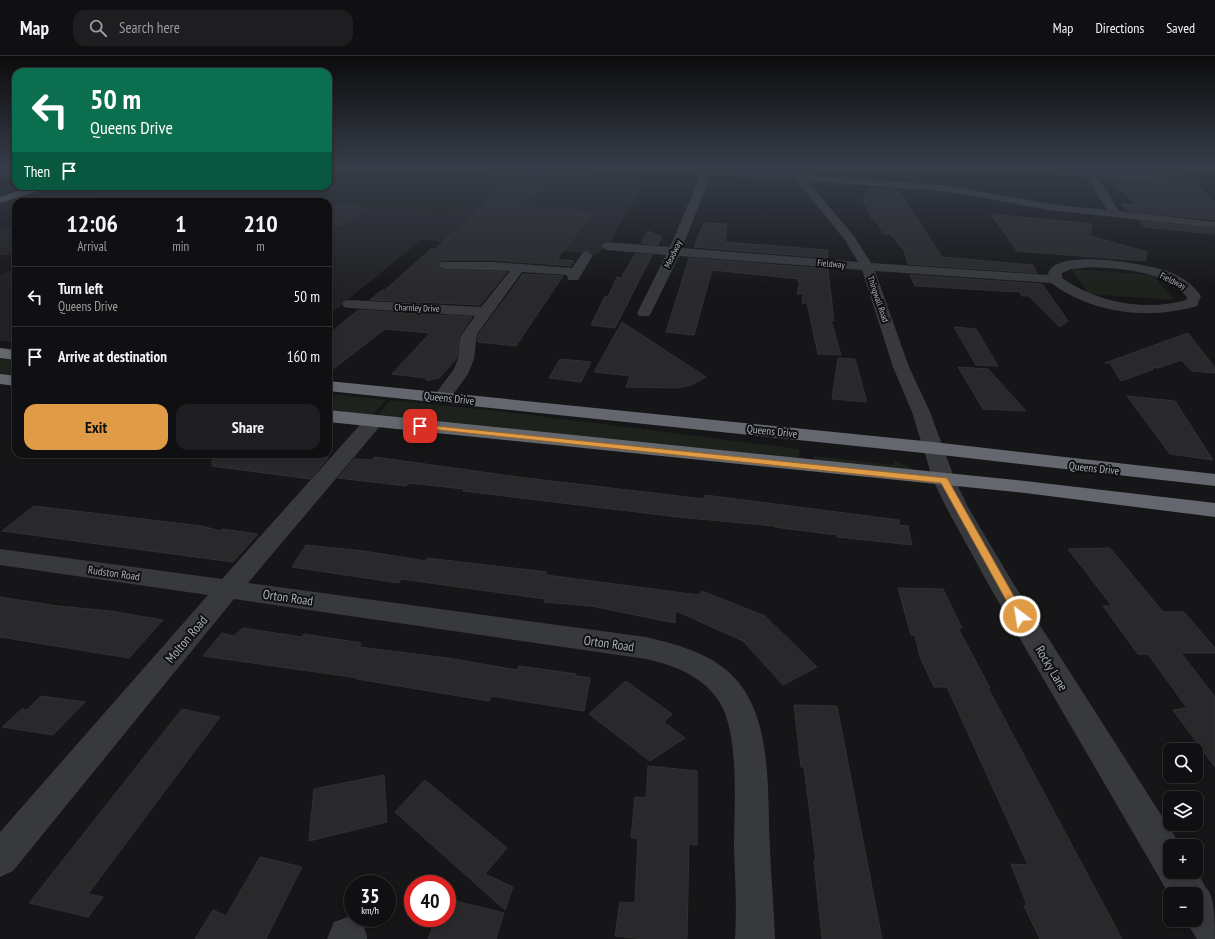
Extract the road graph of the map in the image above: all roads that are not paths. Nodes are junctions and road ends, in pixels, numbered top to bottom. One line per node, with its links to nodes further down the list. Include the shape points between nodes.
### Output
1 (693, 207): 8 (street, Meadway)
2 (824, 207): 11 (street, Thingwall Road, via 850,239)
3 (1056, 207): 5 (street)
4 (1111, 207): 5 (street)
5 (1115, 214): 6 (street)
6 (1215, 225)
7 (607, 246): 8 (street, Fieldway)
8 (674, 252): 11 (street, Fieldway); 16 (street, Meadway)
9 (587, 255): 12 (street, via 574,275)
10 (445, 265): 12 (street)
11 (867, 267): 13 (street, Fieldway); 25 (street, Thingwall Road, via 901,367 922,412)
12 (518, 269): 15 (street)
13 (1056, 279): 13 (street, Fieldway, via 1055,272 1062,267 1075,264 1115,264 1152,272 1177,281 1194,296 1192,302 1181,307 1143,309 1090,298 1063,286)
14 (349, 304): 15 (street, Charnley Drive)
15 (485, 312): 22 (street, via 466,341 464,366)
16 (644, 313)
17 (0, 353): 18 (highway)
18 (12, 354)
19 (0, 379): 20 (highway)
20 (12, 380)
21 (332, 386): 22 (highway, Queens Drive)
22 (442, 397): 25 (highway, Queens Drive)
23 (332, 416): 24 (highway)
24 (374, 421): 26 (highway); 30 (street, Molton Road)
25 (933, 448): 26 (street, Rocky Lane); 27 (highway, Queens Drive)
26 (944, 480): 28 (highway); 31 (street, Rocky Lane, via 1004,589)
27 (1215, 480)
28 (1215, 510)
29 (0, 557): 30 (street, Rudston Road)
30 (229, 588): 32 (street, Molton Road); 35 (street, Orton Road, via 646,648 689,660 704,669 729,692 737,705 746,738)
31 (1163, 850)
32 (0, 859)
33 (1203, 914): 34 (street)
34 (1215, 933)
35 (755, 939)

